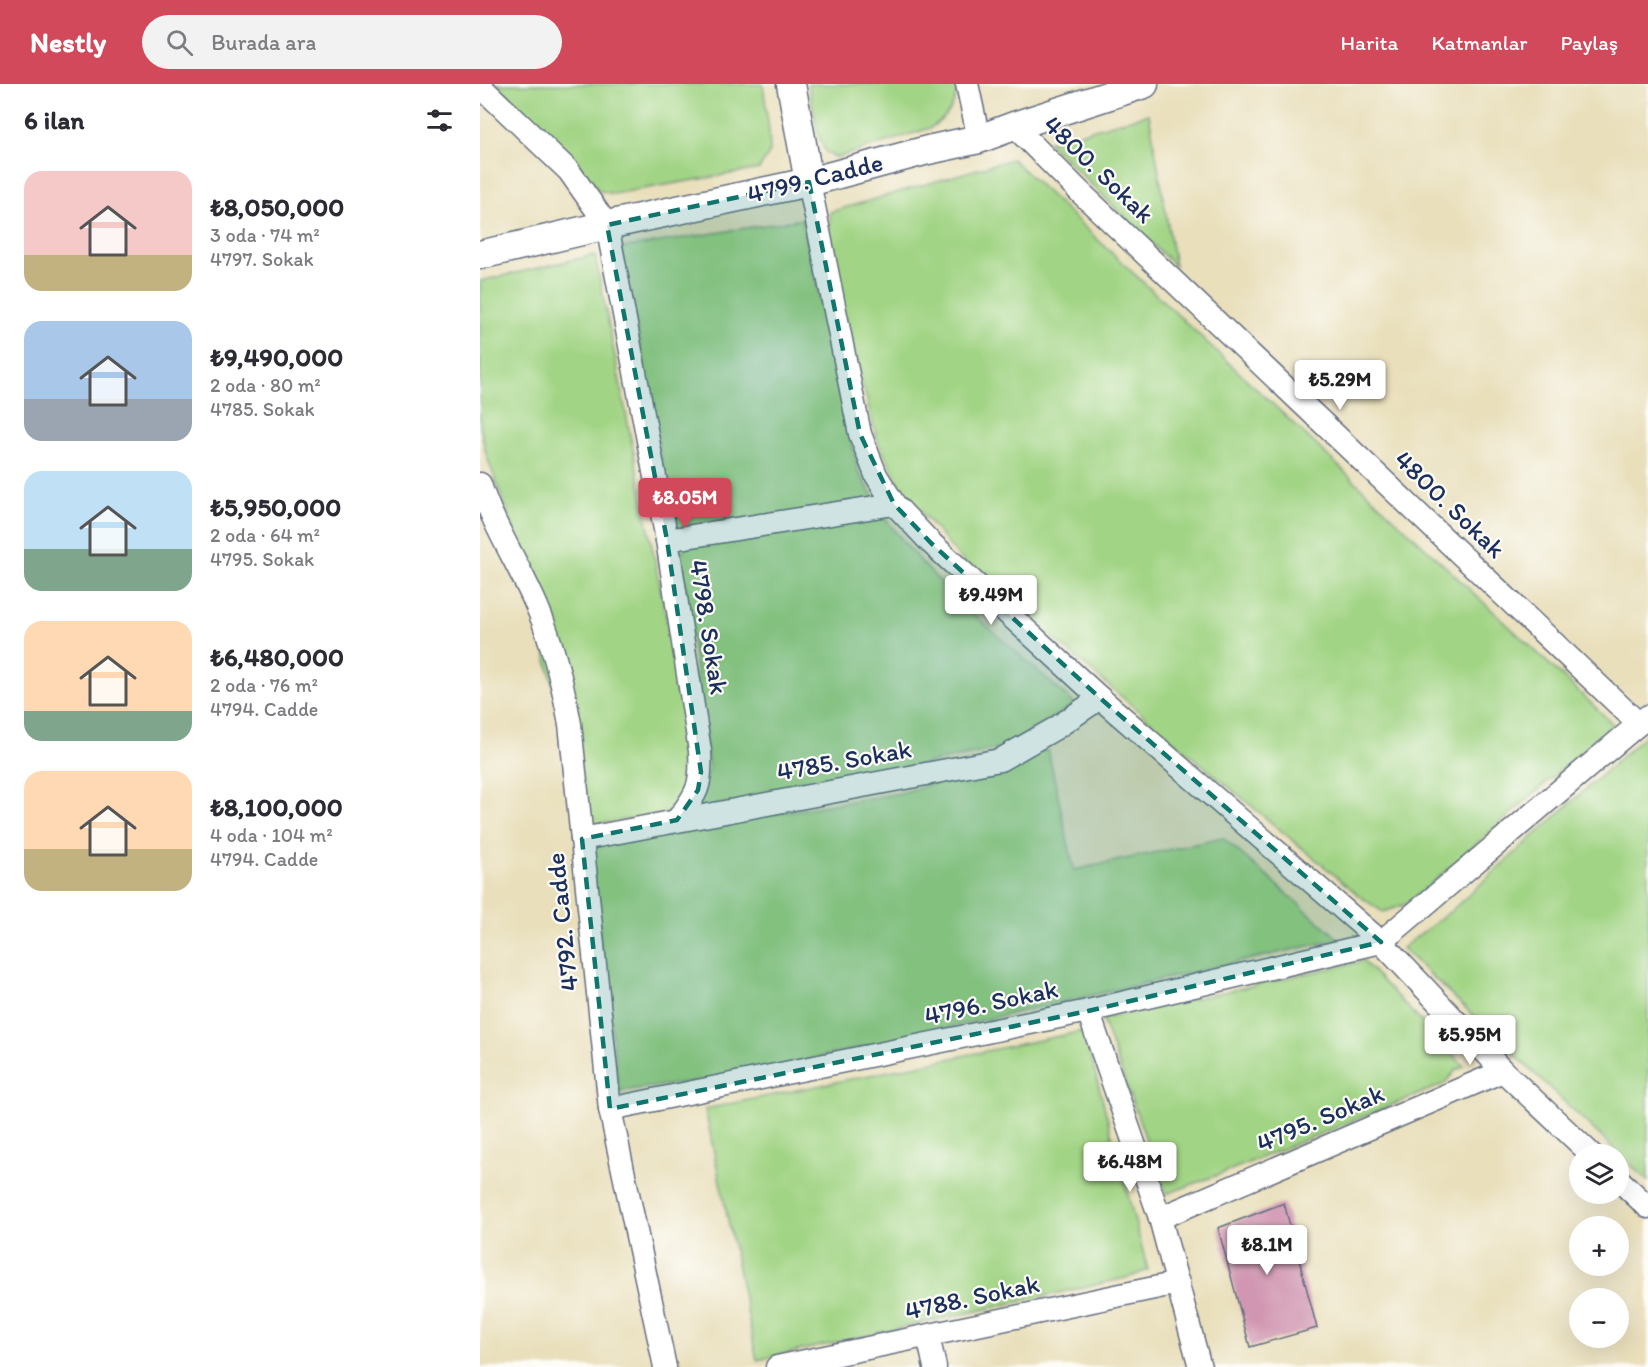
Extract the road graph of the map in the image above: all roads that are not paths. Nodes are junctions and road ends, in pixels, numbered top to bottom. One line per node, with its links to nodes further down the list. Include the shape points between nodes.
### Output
1 (791, 84): 7 (street)
2 (967, 84): 6 (street)
3 (1144, 84): 5 (street, 4799. Cadde)
4 (480, 86): 8 (street, via 569,171)
5 (1014, 126): 6 (street, 4799. Cadde); 14 (street, 4800. Sokak, via 1078,191)
6 (979, 140): 7 (street, 4799. Cadde)
7 (808, 182): 8 (street, 4799. Cadde); 11 (street, via 860,434 876,475)
8 (606, 225): 9 (street, 4799. Cadde); 12 (street, 4798. Sokak)
9 (480, 255)
10 (480, 484): 16 (street, 4792. Cadde, via 537,608 561,678)
11 (894, 504): 12 (street); 13 (street)
12 (667, 540): 15 (street, 4798. Sokak, via 701,772 698,790)
13 (1100, 699): 15 (street, 4785. Sokak, via 1000,760); 17 (street)
14 (1644, 720): 17 (street)
15 (677, 820): 16 (street, 4785. Sokak)
16 (582, 839): 20 (street, 4792. Cadde)
17 (1382, 942): 18 (street, 4796. Sokak); 19 (street)
18 (1088, 1011): 20 (street, 4796. Sokak); 24 (street)
19 (1503, 1071): 21 (street); 24 (street, 4795. Sokak)
20 (610, 1108): 27 (street, 4792. Cadde)
21 (1580, 1144)
22 (1629, 1189): 23 (street)
23 (1648, 1207)
24 (1160, 1218): 25 (street)
25 (1178, 1284): 26 (street, 4788. Sokak); 30 (street)
26 (928, 1335): 28 (street, 4788. Sokak); 29 (street)
27 (665, 1367)
28 (777, 1367)
29 (934, 1367)
30 (1200, 1367)

